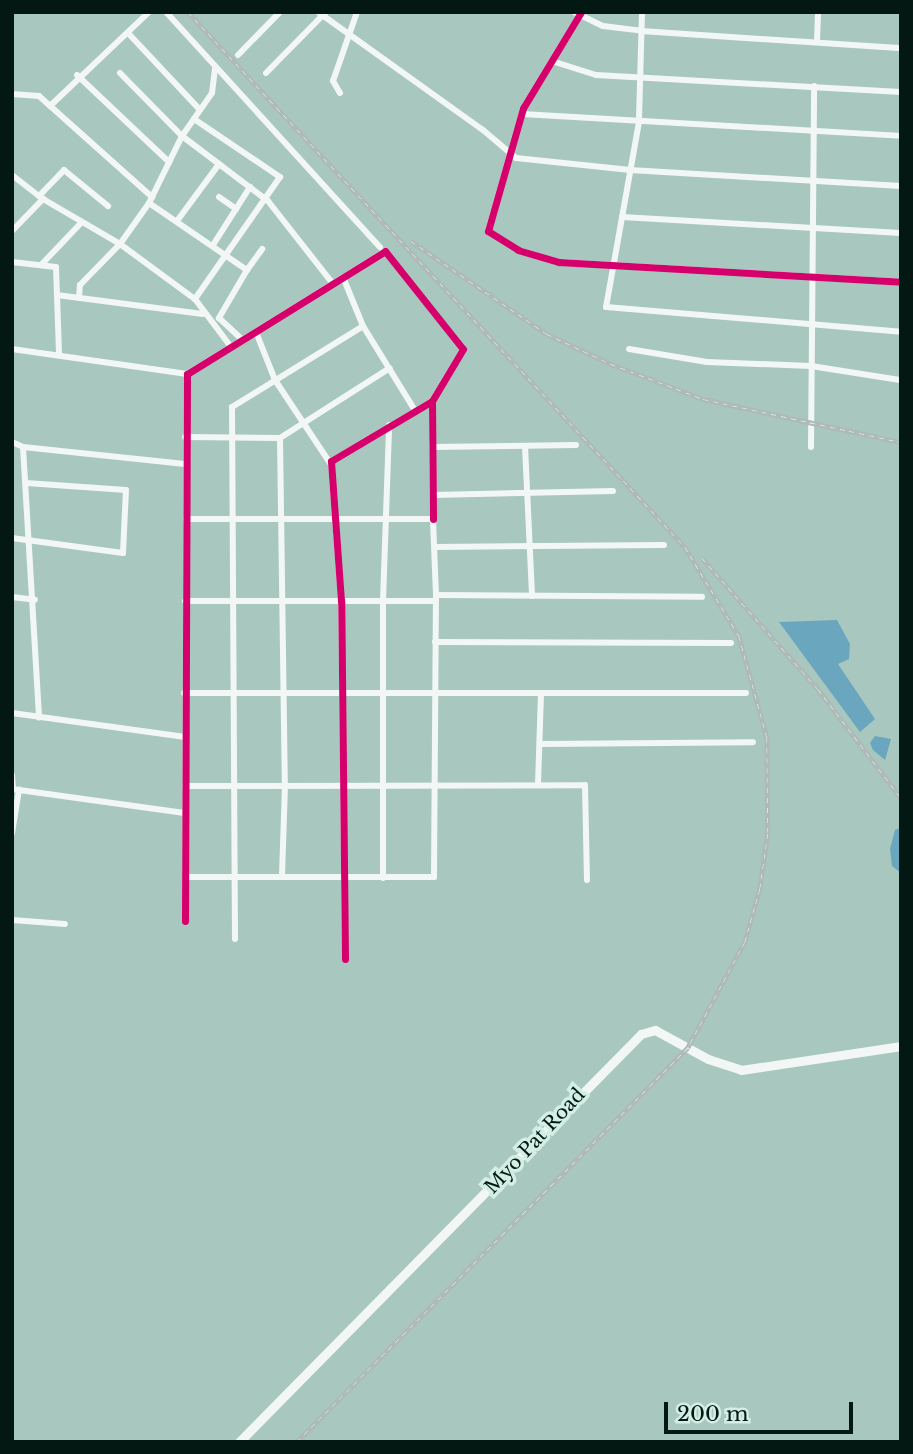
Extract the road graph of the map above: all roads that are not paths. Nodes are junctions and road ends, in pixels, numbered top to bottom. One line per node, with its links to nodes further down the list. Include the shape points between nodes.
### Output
1 (149, 12): 10 (street)
2 (166, 12): 16 (street)
3 (280, 12): 14 (street)
4 (357, 12): 11 (street)
5 (642, 12): 9 (street)
6 (818, 12): 12 (street)
7 (578, 13): 9 (street, via 603,26); 15 (street)
8 (322, 14): 11 (street); 18 (street)
9 (642, 31): 12 (street); 20 (street)
10 (128, 33): 19 (street); 26 (street)
11 (348, 38): 23 (street, via 333,81); 33 (street, via 483,130)
12 (817, 43): 13 (street)
13 (898, 48)
14 (237, 55)
15 (555, 62): 20 (street, via 596,75); 27 (street)
16 (215, 69): 26 (street, via 212,93); 55 (street)
17 (120, 73): 31 (street)
18 (266, 73)
19 (78, 75): 25 (street); 34 (street)
20 (643, 78): 21 (street); 29 (street)
21 (814, 86): 22 (street); 30 (street)
22 (901, 92)
23 (341, 93)
24 (12, 94): 25 (street, via 39,96)
25 (50, 106): 44 (street)
26 (200, 110): 28 (street)
27 (522, 114): 29 (street); 33 (street)
28 (194, 119): 31 (street); 42 (street, via 279,177)
29 (639, 122): 30 (street); 36 (street)
30 (814, 131): 32 (street); 38 (street)
31 (182, 136): 34 (street); 35 (street)
32 (901, 136)
33 (510, 157): 36 (street); 59 (street, via 488,231 518,250 559,262)
34 (169, 162): 44 (street)
35 (219, 164): 40 (street); 48 (street)
36 (630, 170): 38 (street); 47 (street)
37 (12, 175): 43 (street)
38 (813, 181): 39 (street); 50 (street)
39 (901, 186)
40 (250, 187): 42 (street); 46 (street)
41 (219, 197): 46 (street)
42 (262, 197): 57 (street); 65 (street)
43 (41, 198): 45 (street, via 64,170); 49 (street); 51 (street)
44 (151, 200): 48 (street); 53 (street)
45 (108, 206)
46 (236, 209): 54 (street)
47 (622, 217): 50 (street); 59 (street)
48 (177, 221): 54 (street)
49 (82, 222): 53 (street); 60 (street)
50 (812, 228): 52 (street); 62 (street)
51 (12, 231)
52 (901, 233)
53 (120, 244): 67 (street, via 80,285); 68 (street)
54 (213, 245): 57 (street)
55 (380, 247)
56 (262, 249): 61 (street)
57 (226, 253): 61 (street); 68 (street)
58 (12, 262): 60 (street)
59 (614, 262): 62 (street); 70 (street, via 606,307)
60 (41, 265): 66 (street, via 56,267)
61 (247, 270): 74 (street, via 219,318)
62 (811, 274): 64 (street); 70 (street)
63 (343, 277): 65 (street); 71 (street); 84 (street, via 385,251 463,349)
64 (901, 282)
65 (333, 284): 72 (street)
66 (57, 295): 67 (street); 78 (street)
67 (79, 298): 69 (street)
68 (195, 299): 69 (street)
69 (203, 314): 75 (street)
70 (811, 321): 73 (street); 79 (street)
71 (363, 326): 80 (street); 82 (street)
72 (256, 331): 74 (street); 82 (street)
73 (901, 332)
74 (243, 340): 75 (street)
75 (231, 347): 81 (street)
76 (12, 349): 78 (street)
77 (629, 349): 79 (street, via 708,362)
78 (59, 355): 81 (street)
79 (811, 366): 83 (street); 96 (street)
80 (390, 368): 85 (street); 86 (street)
81 (187, 374): 88 (street)
82 (275, 380): 86 (street); 90 (street, via 232,407)
83 (900, 380)
84 (432, 401): 85 (street); 95 (street)
85 (414, 409): 87 (street)
86 (301, 424): 89 (street); 98 (street)
87 (389, 425): 98 (street, via 331,461); 105 (street)
88 (185, 437): 90 (street); 97 (street)
89 (280, 438): 90 (street); 108 (street)
90 (231, 439): 107 (street)
91 (12, 442): 94 (street)
92 (525, 446): 93 (street); 95 (street); 101 (street)
93 (576, 446)
94 (23, 447): 97 (street); 99 (street)
95 (432, 447): 102 (street)
96 (811, 447)
97 (185, 464): 103 (street)
98 (332, 466): 104 (street)
99 (26, 482): 110 (street); 110 (street, via 127,490 123,553)
100 (613, 491): 101 (street)
101 (528, 494): 102 (street); 112 (street)
102 (433, 495): 106 (street)
103 (186, 519): 107 (street); 120 (street)
104 (333, 519): 105 (street); 108 (street); 122 (street)
105 (385, 519): 106 (street); 123 (street)
106 (433, 519): 113 (street)
107 (233, 520): 108 (street); 119 (street)
108 (282, 520): 121 (street)
109 (12, 538): 110 (street)
110 (30, 541): 118 (street)
111 (664, 545): 112 (street)
112 (531, 546): 113 (street); 114 (street)
113 (435, 547): 117 (street)
114 (532, 596): 116 (street); 117 (street)
115 (12, 597): 118 (street)
116 (702, 597)
117 (435, 598): 123 (street); 124 (street)
118 (35, 600): 135 (street)
119 (233, 600): 120 (street); 121 (street); 127 (street)
120 (185, 601): 133 (street)
121 (281, 601): 122 (street); 128 (street)
122 (341, 601): 123 (street); 129 (street)
123 (383, 601): 126 (street)
124 (435, 642): 125 (street); 130 (street)
125 (731, 643)
126 (382, 692): 129 (street); 130 (street); 144 (street)
127 (232, 693): 128 (street); 133 (street); 140 (street)
128 (282, 693): 129 (street); 142 (street)
129 (340, 693): 146 (street)
130 (435, 693): 131 (street); 145 (street)
131 (541, 693): 132 (street); 138 (street)
132 (746, 693)
133 (184, 694): 136 (street)
134 (12, 713): 135 (street)
135 (39, 718): 136 (street)
136 (185, 737): 143 (street)
137 (753, 743): 138 (street)
138 (540, 744): 141 (street)
139 (12, 775): 147 (street)
140 (232, 784): 142 (street); 143 (street); 151 (street, via 237,810)
141 (538, 784): 145 (street); 155 (street, via 585,785)
142 (285, 785): 146 (street); 150 (street)
143 (185, 786): 148 (street)
144 (383, 786): 145 (street); 146 (street); 153 (street)
145 (434, 786): 153 (street, via 435,877)
146 (341, 787): 154 (street)
147 (15, 789): 148 (street); 149 (street)
148 (184, 814): 152 (street)
149 (12, 833)
150 (282, 875): 151 (street); 154 (street)
151 (234, 876): 152 (street); 159 (street)
152 (185, 877): 157 (street)
153 (383, 878): 154 (street)
154 (348, 880): 160 (street)
155 (587, 880)
156 (12, 920): 158 (street)
157 (186, 921)
158 (65, 924)
159 (235, 939)
160 (345, 959)
161 (901, 1046): 162 (main road, Myo Pat Road, via 741,1070 708,1059 655,1030 642,1034)
162 (239, 1442)

